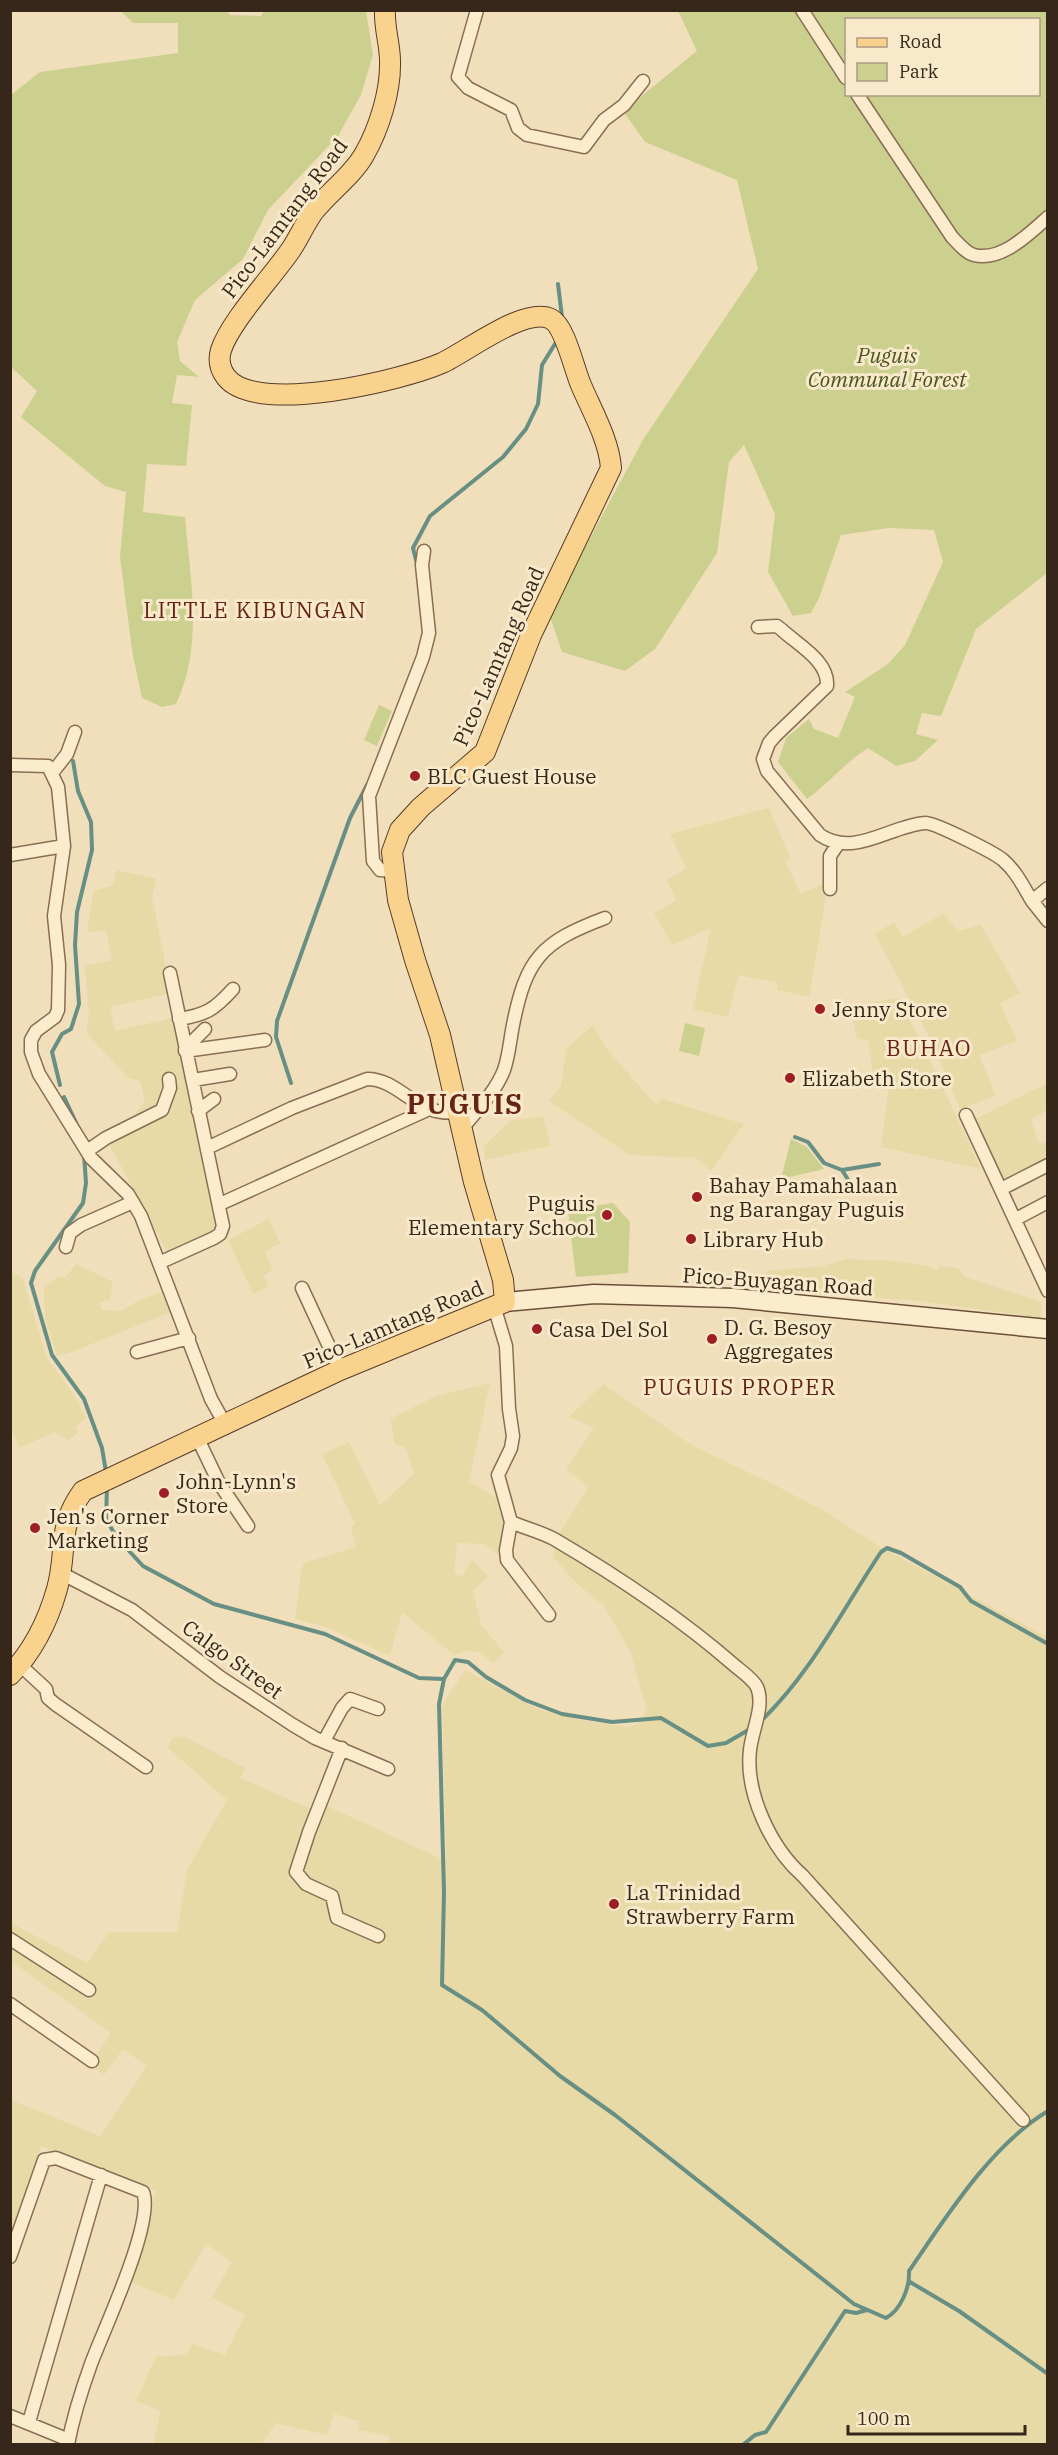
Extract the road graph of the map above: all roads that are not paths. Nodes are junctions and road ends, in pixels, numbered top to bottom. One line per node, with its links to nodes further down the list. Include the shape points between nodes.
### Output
1 (385, 10): 16 (main road, Pico-Lamtang Road, via 389,84 363,156 313,212 294,245 242,315 222,348 221,370 236,385 281,395 356,387 441,363 510,323 542,316 561,327 608,451 610,468 531,635 485,752 400,830 392,852)
2 (477, 10): 5 (street, via 458,77 468,88 512,110 518,128 527,135 584,147 604,120 624,105)
3 (802, 10): 4 (street)
4 (845, 76)
5 (643, 81)
6 (858, 96): 7 (street, via 952,237 972,255 990,256 1025,238)
7 (1047, 217)
8 (424, 551): 16 (street, via 429,633 369,796 373,861 380,870)
9 (759, 627): 13 (street, via 777,626 817,661 828,680 827,686 769,743 763,763 820,835)
10 (75, 732): 12 (street, via 62,763)
11 (10, 765): 12 (street, via 48,766)
12 (53, 771): 14 (street, via 63,815)
13 (838, 844): 18 (street, via 830,856); 19 (street, via 858,843 885,832 932,824 1003,860 1016,873)
14 (64, 846): 15 (street); 37 (street, via 54,916 58,1010 36,1031 31,1052 39,1074)
15 (10, 855)
16 (394, 871): 35 (main road, Pico-Lamtang Road, via 415,960 440,1035)
17 (1047, 888): 19 (street)
18 (830, 889)
19 (1032, 901): 21 (street)
20 (605, 918): 35 (street, via 562,936 536,959 520,994 502,1074 486,1099)
21 (1047, 921)
22 (170, 973): 24 (street)
23 (233, 989): 24 (street, via 221,1004 208,1011)
24 (179, 1018): 27 (street)
25 (205, 1029): 27 (street)
26 (265, 1040): 27 (street)
27 (185, 1050): 30 (street)
28 (230, 1074): 30 (street)
29 (170, 1078): 37 (street, via 162,1110)
30 (193, 1080): 33 (street)
31 (214, 1099): 33 (street)
32 (427, 1110): 35 (street); 36 (street, via 372,1079 305,1103); 42 (street)
33 (198, 1111): 36 (street)
34 (966, 1115): 39 (street)
35 (459, 1121): 48 (main road, Pico-Lamtang Road, via 503,1280)
36 (207, 1148): 42 (street)
37 (87, 1151): 40 (street)
38 (1047, 1165): 39 (street)
39 (1002, 1189): 43 (street)
40 (133, 1202): 44 (street, via 81,1225 70,1233); 45 (street)
41 (1047, 1202): 43 (street)
42 (220, 1204): 45 (street, via 224,1226 220,1234)
43 (1016, 1220): 47 (street)
44 (66, 1246)
45 (161, 1262): 50 (street)
46 (302, 1288): 52 (street)
47 (1047, 1291)
48 (500, 1304): 49 (main road, Pico-Buyagan Road, via 594,1294 733,1298); 52 (main road, Pico-Lamtang Road); 55 (street, via 513,1436 498,1479)
49 (1047, 1329)
50 (189, 1338): 51 (street); 53 (street, via 211,1400)
51 (137, 1352)
52 (340, 1370): 53 (main road, Pico-Lamtang Road)
53 (225, 1424): 54 (main road, Pico-Lamtang Road)
54 (198, 1439): 56 (street, via 219,1483); 57 (main road, Pico-Lamtang Road, via 82,1491 64,1527)
55 (512, 1522): 58 (street, via 507,1560); 70 (street, via 553,1538 649,1599 756,1685 760,1699 750,1769 771,1839 786,1861)
56 (248, 1526)
57 (60, 1572): 59 (main road, Pico-Lamtang Road, via 33,1647); 61 (street, Calgo Street, via 132,1610 243,1693)
58 (549, 1615)
59 (15, 1670): 63 (street, via 46,1689 55,1704)
60 (378, 1709): 61 (street, via 351,1700 342,1708)
61 (324, 1741): 62 (street, Calgo Street)
62 (342, 1748): 64 (street, Calgo Street); 65 (street, via 296,1872 306,1884 332,1896 337,1918)
63 (146, 1767)
64 (388, 1768)
65 (378, 1936)
66 (10, 1939): 67 (street)
67 (89, 1990)
68 (10, 2004): 69 (street)
69 (92, 2061)
70 (1023, 2120)
71 (101, 2175): 72 (street, via 56,2158 44,2160); 74 (street); 75 (street, via 140,2190 145,2200 124,2282 90,2366)
72 (10, 2257)
73 (10, 2416): 74 (street)
74 (29, 2422): 75 (street)
75 (68, 2442)

